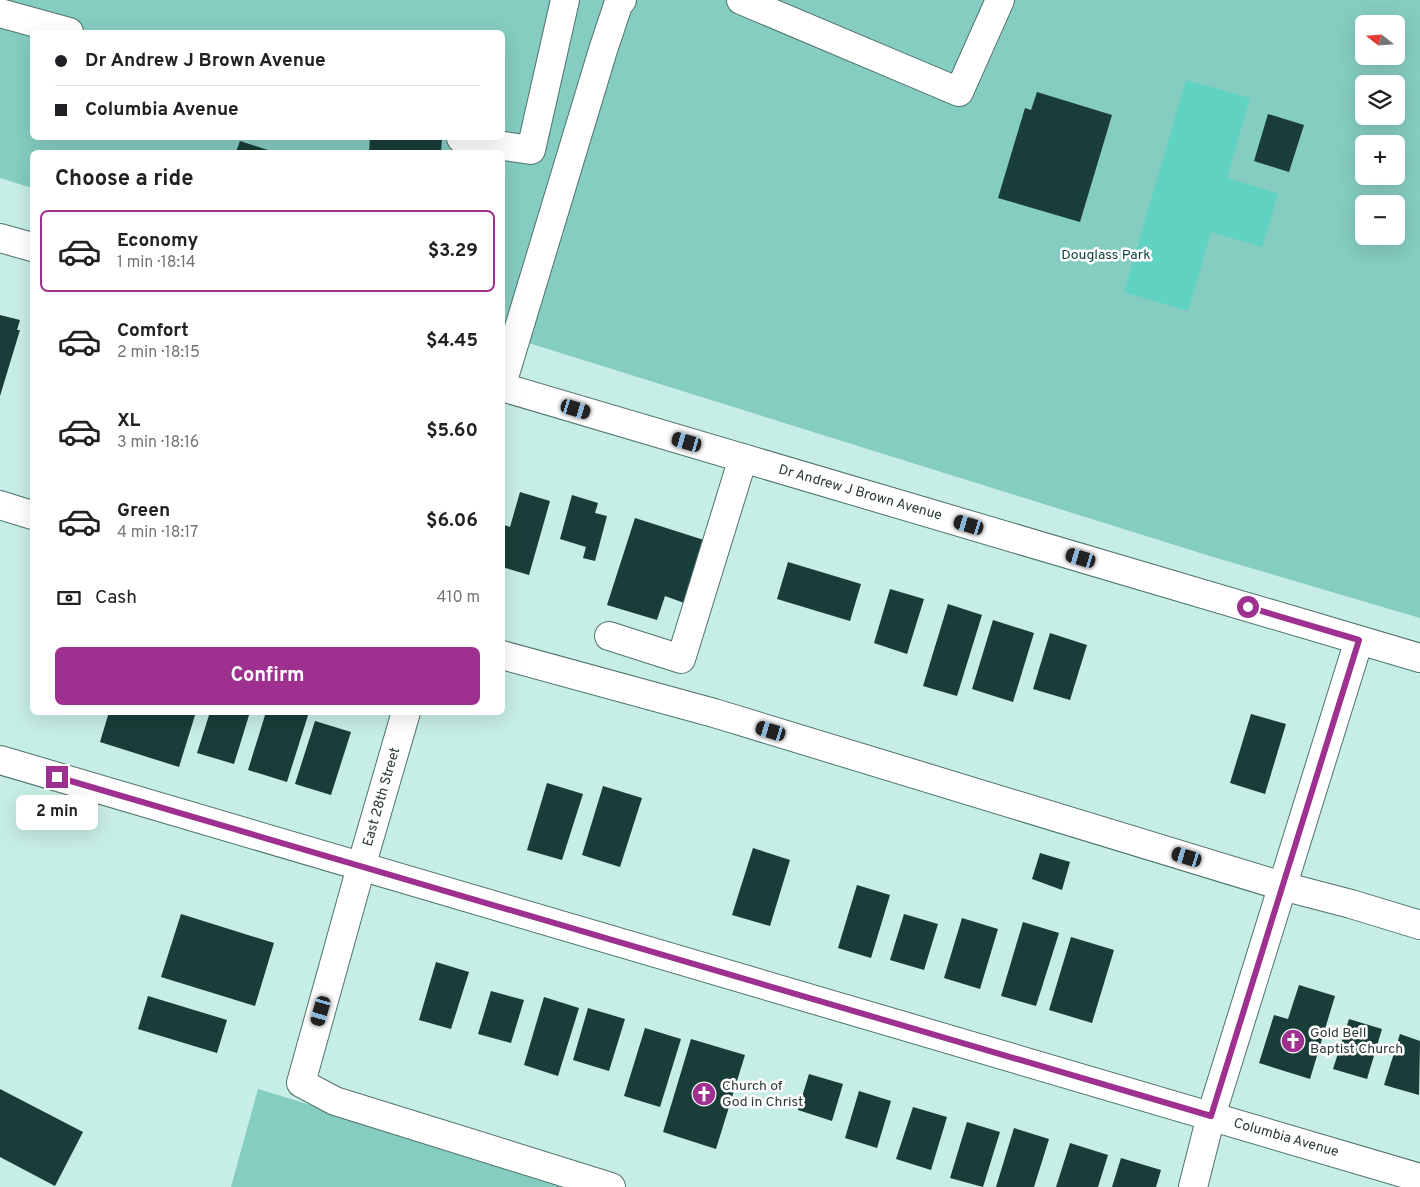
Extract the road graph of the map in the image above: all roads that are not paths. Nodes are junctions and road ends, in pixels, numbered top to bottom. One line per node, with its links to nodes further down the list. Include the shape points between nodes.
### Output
1 (565, 0): 7 (street, via 531,150)
2 (622, 0): 10 (street, via 603,50)
3 (1000, 0): 4 (street, via 959,92)
4 (758, 3)
5 (0, 13): 6 (street)
6 (62, 30)
7 (463, 140)
8 (0, 238): 9 (street)
9 (30, 246)
10 (505, 376)
11 (505, 387): 12 (street, Dr Andrew J Brown Avenue)
12 (743, 458): 15 (street, via 682,659); 16 (street, Dr Andrew J Brown Avenue)
13 (0, 505): 14 (street)
14 (30, 514)
15 (609, 636)
16 (1359, 640): 18 (street, Dr Andrew J Brown Avenue); 22 (street)
17 (505, 657): 22 (street, via 714,714)
18 (1420, 658)
19 (405, 715): 21 (street, East 28th Street)
20 (0, 760): 21 (street, Columbia Avenue)
21 (361, 867): 24 (street, Columbia Avenue); 26 (street, East 28th Street, via 301,1083 335,1101)
22 (1282, 886): 23 (street); 24 (street)
23 (1420, 925)
24 (1211, 1116): 25 (street, Columbia Avenue); 27 (street)
25 (1420, 1178)
26 (611, 1187)
27 (1193, 1187)

